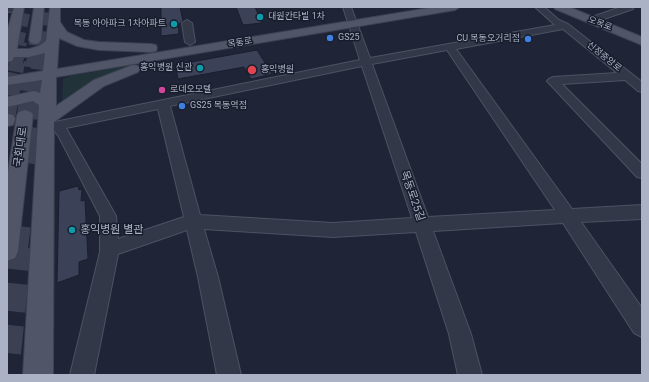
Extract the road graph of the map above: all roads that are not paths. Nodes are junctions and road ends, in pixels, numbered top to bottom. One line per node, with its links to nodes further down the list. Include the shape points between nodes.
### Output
1 (39, 7): 13 (main road)
2 (427, 7): 8 (main road, 목동로)
3 (455, 7): 8 (main road, 목동로)
4 (539, 7): 12 (street, 신정중앙로, via 556,22)
5 (559, 7): 9 (main road, 오목로)
6 (630, 7): 10 (street)
7 (18, 8): 16 (main road)
8 (350, 16): 15 (main road, 목동로); 19 (main road, 목동로); 20 (street, 목동로25길)
9 (580, 17): 10 (main road, 오목로); 12 (street, via 559,15 566,22)
10 (592, 20): 14 (main road, 오목로)
11 (187, 23): 15 (street)
12 (565, 26): 17 (street); 24 (street, 신정중앙로)
13 (49, 28): 16 (main road, via 44,49 14,53); 18 (main road, via 81,43); 21 (main road)
14 (642, 41)
15 (190, 42): 18 (main road, 목동로)
16 (11, 44)
17 (450, 47): 20 (street); 33 (street)
18 (151, 48): 21 (main road, 목동로)
19 (179, 54): 21 (main road, 목동로); 30 (main road, via 99,83)
20 (365, 62): 28 (street); 35 (street, 목동로25길)
21 (50, 69): 23 (main road, 목동로); 30 (main road)
22 (7, 72): 23 (main road)
23 (27, 73): 25 (main road)
24 (628, 76): 26 (street, 신정중앙로); 31 (street, via 553,81)
25 (7, 82)
26 (642, 88)
27 (7, 102): 30 (main road, via 34,96 42,99)
28 (162, 103): 30 (street); 34 (street)
29 (13, 118): 37 (main road, 국회대로)
30 (49, 119): 36 (street, via 65,135 108,216); 39 (main road)
31 (642, 173)
32 (642, 212): 33 (street)
33 (567, 215): 35 (street); 38 (street)
34 (194, 221): 35 (street, via 333,230); 36 (street); 41 (street)
35 (422, 225): 42 (street, 목동로25길, via 460,334)
36 (109, 249): 40 (street)
37 (7, 251)
38 (642, 326)
39 (38, 375)
40 (82, 375)
41 (229, 375)
42 (470, 375)

